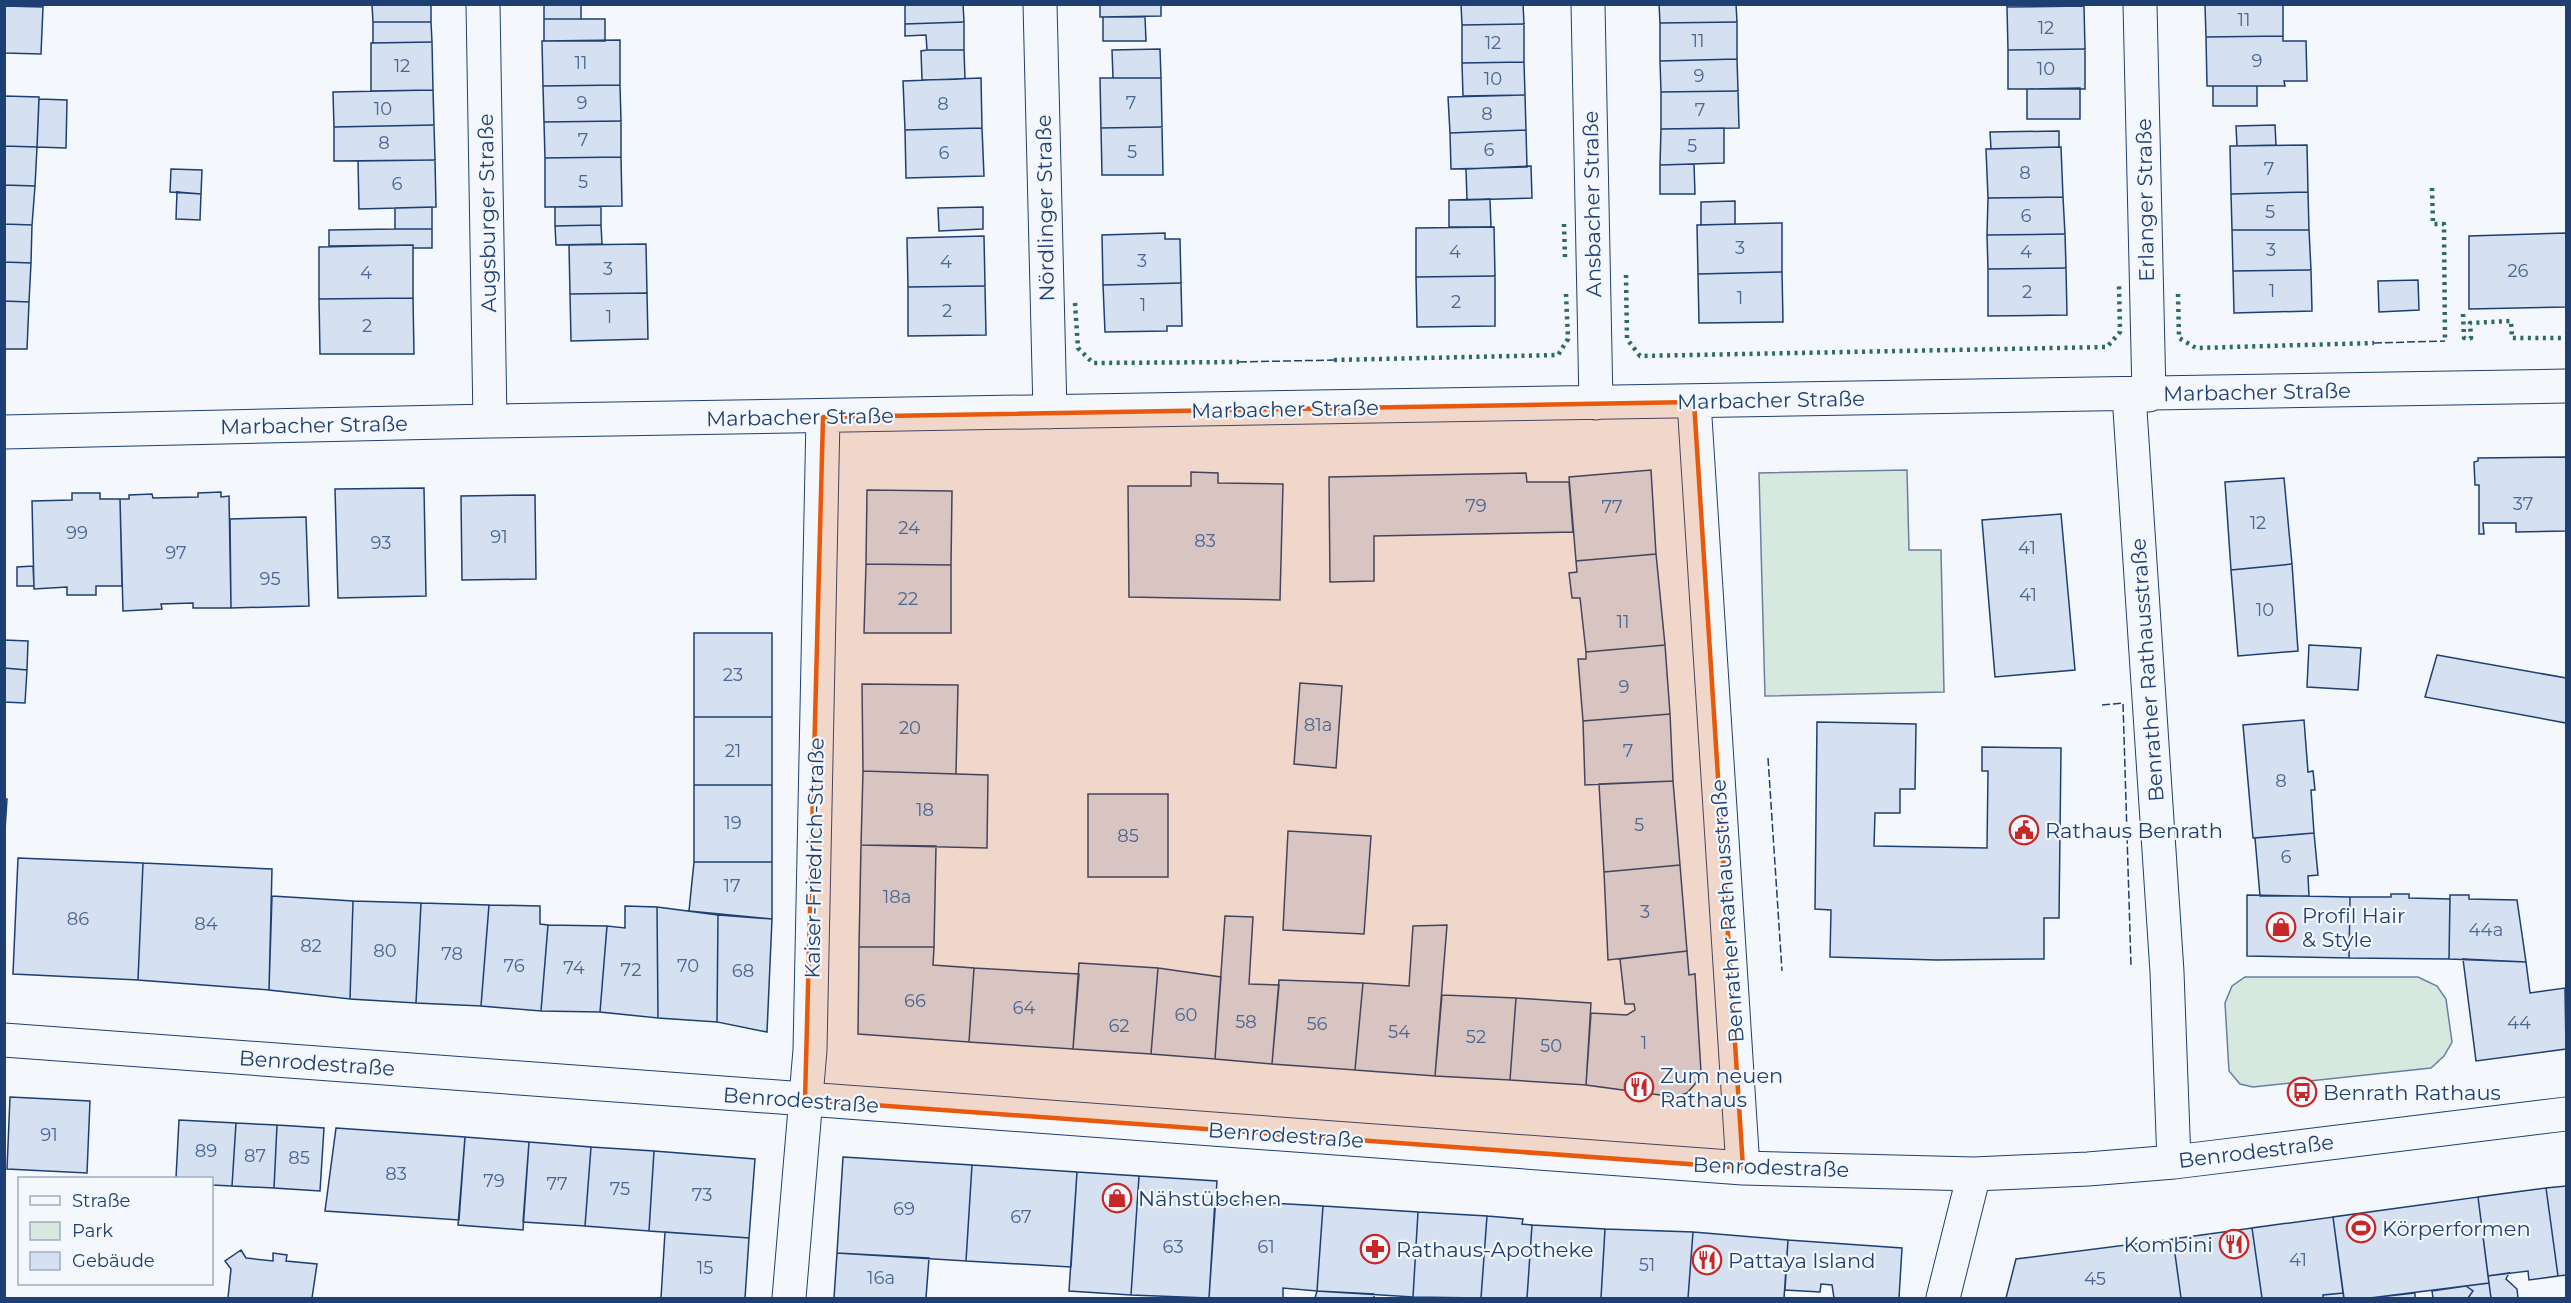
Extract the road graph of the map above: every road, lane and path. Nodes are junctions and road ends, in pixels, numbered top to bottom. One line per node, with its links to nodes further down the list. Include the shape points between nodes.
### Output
1 (483, 4): 11 (street, Augsburger Straße)
2 (1040, 4): 9 (street, Nördlinger Straße)
3 (1588, 4): 8 (street, Ansbacher Straße)
4 (2140, 4): 6 (street, Erlanger Straße)
5 (2566, 386): 6 (street, Marbacher Straße)
6 (2139, 394): 7 (street, Marbacher Straße); 16 (street, Benrather Rathausstraße)
7 (1694, 402): 8 (street, Marbacher Straße); 17 (street, Benrather Rathausstraße)
8 (1596, 403): 9 (street, Marbacher Straße)
9 (1050, 412): 10 (street, Marbacher Straße)
10 (823, 417): 11 (street, Marbacher Straße); 14 (street, Kaiser-Friedrich-Straße, via 810,1050)
11 (490, 421): 12 (street, Marbacher Straße)
12 (4, 432)
13 (4, 1040): 14 (street, Benrodestraße)
14 (805, 1100): 17 (street, Benrodestraße); 19 (street, Kaiser-Friedrich-Straße)
15 (2566, 1114): 16 (street, Benrodestraße)
16 (2174, 1162): 18 (street, Benrodestraße)
17 (1743, 1168): 18 (street, Benrodestraße)
18 (1974, 1174): 20 (street)
19 (789, 1299)
20 (1943, 1299)

